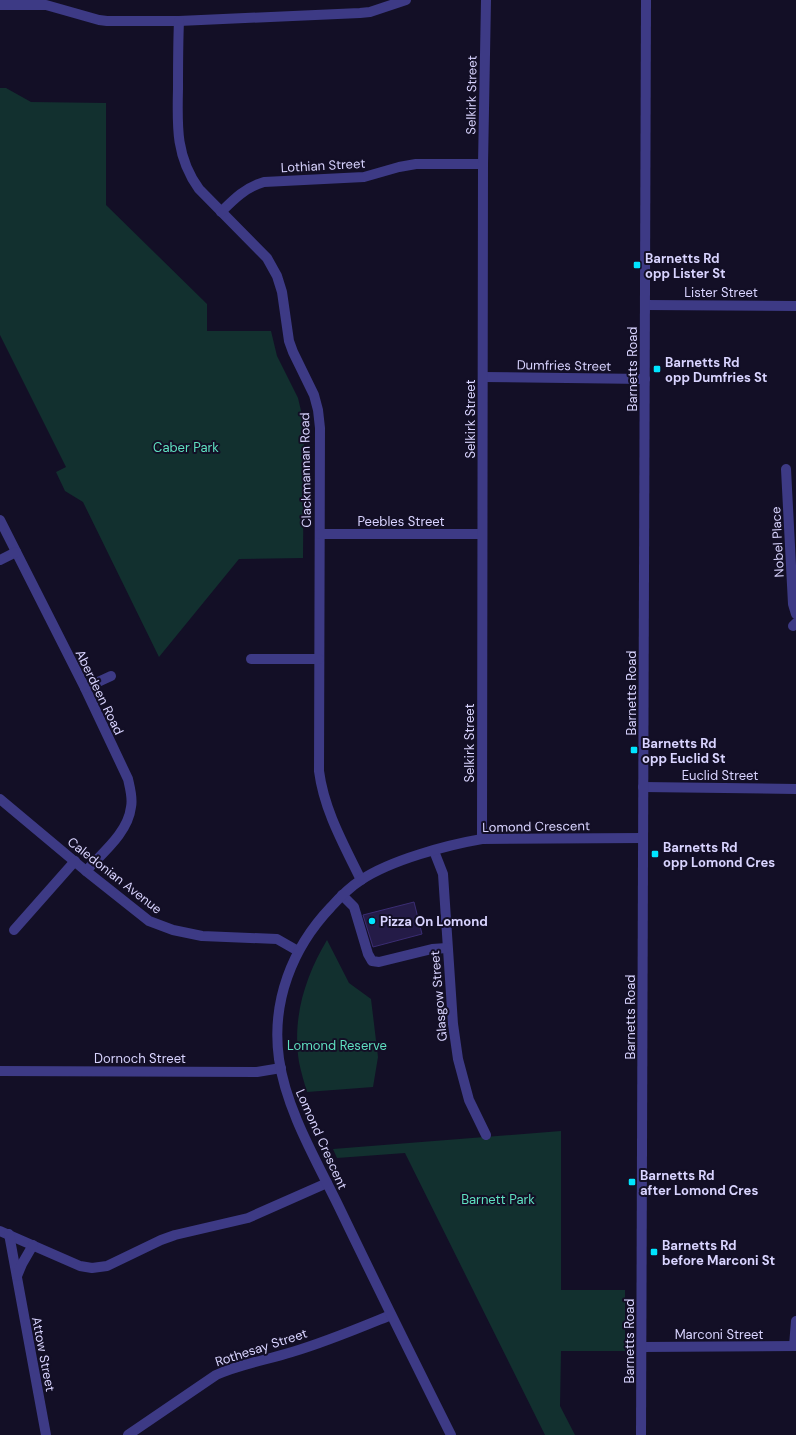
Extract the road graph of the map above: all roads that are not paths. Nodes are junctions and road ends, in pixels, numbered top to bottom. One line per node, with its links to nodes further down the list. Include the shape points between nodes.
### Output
1 (406, 0): 5 (street, via 360,13)
2 (486, 0): 6 (street, Selkirk Street)
3 (646, 0): 8 (street, Barnetts Road)
4 (0, 5): 5 (street, via 46,5 99,20)
5 (178, 21): 7 (street, Clackmannan Road, via 179,146 193,181)
6 (483, 164): 7 (street, Lothian Street, via 416,164 364,177 264,182 243,191); 10 (street, Selkirk Street)
7 (221, 212): 14 (street, Clackmannan Road, via 267,258 281,284 289,341 314,395 318,410)
8 (645, 305): 9 (street, Lister Street); 11 (street, Barnetts Road)
9 (796, 306)
10 (483, 377): 11 (street, Dumfries Street); 15 (street, Selkirk Street)
11 (645, 379): 23 (street, Barnetts Road)
12 (786, 469): 18 (street, Nobel Place, via 793,604)
13 (0, 520): 16 (street, Aberdeen Road)
14 (320, 534): 15 (street, Peebles Street); 20 (street, Clackmannan Road)
15 (482, 534): 27 (street, Selkirk Street)
16 (16, 552): 17 (street); 22 (street, Aberdeen Road)
17 (0, 560)
18 (796, 614)
19 (251, 659): 20 (street)
20 (319, 659): 31 (street, Clackmannan Road, via 320,782 329,812)
21 (111, 676): 22 (street)
22 (85, 688): 30 (street, Aberdeen Road, via 128,779 132,805 125,826)
23 (644, 787): 24 (street, Euclid Street); 26 (street, Barnetts Road)
24 (796, 789)
25 (0, 799): 29 (street, Caledonian Avenue)
26 (643, 838): 27 (street, Lomond Crescent); 46 (street, Barnetts Road)
27 (482, 839): 28 (street, Lomond Crescent)
28 (434, 851): 31 (street, Lomond Crescent, via 390,865); 34 (street, Glasgow Street, via 443,874)
29 (75, 861): 30 (street, Caledonian Avenue); 33 (street)
30 (86, 871): 35 (street, Caledonian Avenue, via 157,925 202,936 277,939)
31 (361, 880): 32 (street, Lomond Crescent)
32 (342, 895): 34 (street, via 354,907 372,962); 35 (street, Lomond Crescent, via 309,932)
33 (14, 930)
34 (447, 948): 38 (street, Glasgow Street, via 458,1059 468,1100)
35 (298, 951): 36 (street, Lomond Crescent, via 285,984 280,1006 278,1030)
36 (281, 1068): 37 (street, Dornoch Street, via 257,1072); 39 (street, Lomond Crescent, via 293,1111)
37 (0, 1071)
38 (486, 1136)
39 (327, 1183): 41 (street, via 248,1218 175,1235 101,1267 80,1266); 43 (street, Lomond Crescent)
40 (4, 1233): 41 (street); 42 (street, Attow Street)
41 (33, 1245): 42 (street, via 19,1269)
42 (17, 1278): 47 (street, Attow Street)
43 (391, 1315): 48 (street, Rothesay Street, via 298,1350 223,1372 206,1380); 49 (street, Lomond Crescent)
44 (796, 1321): 45 (street)
45 (795, 1346): 46 (street, Marconi Street)
46 (642, 1347): 50 (street, Barnetts Road)
47 (46, 1435)
48 (128, 1435)
49 (451, 1435)
50 (641, 1435)

